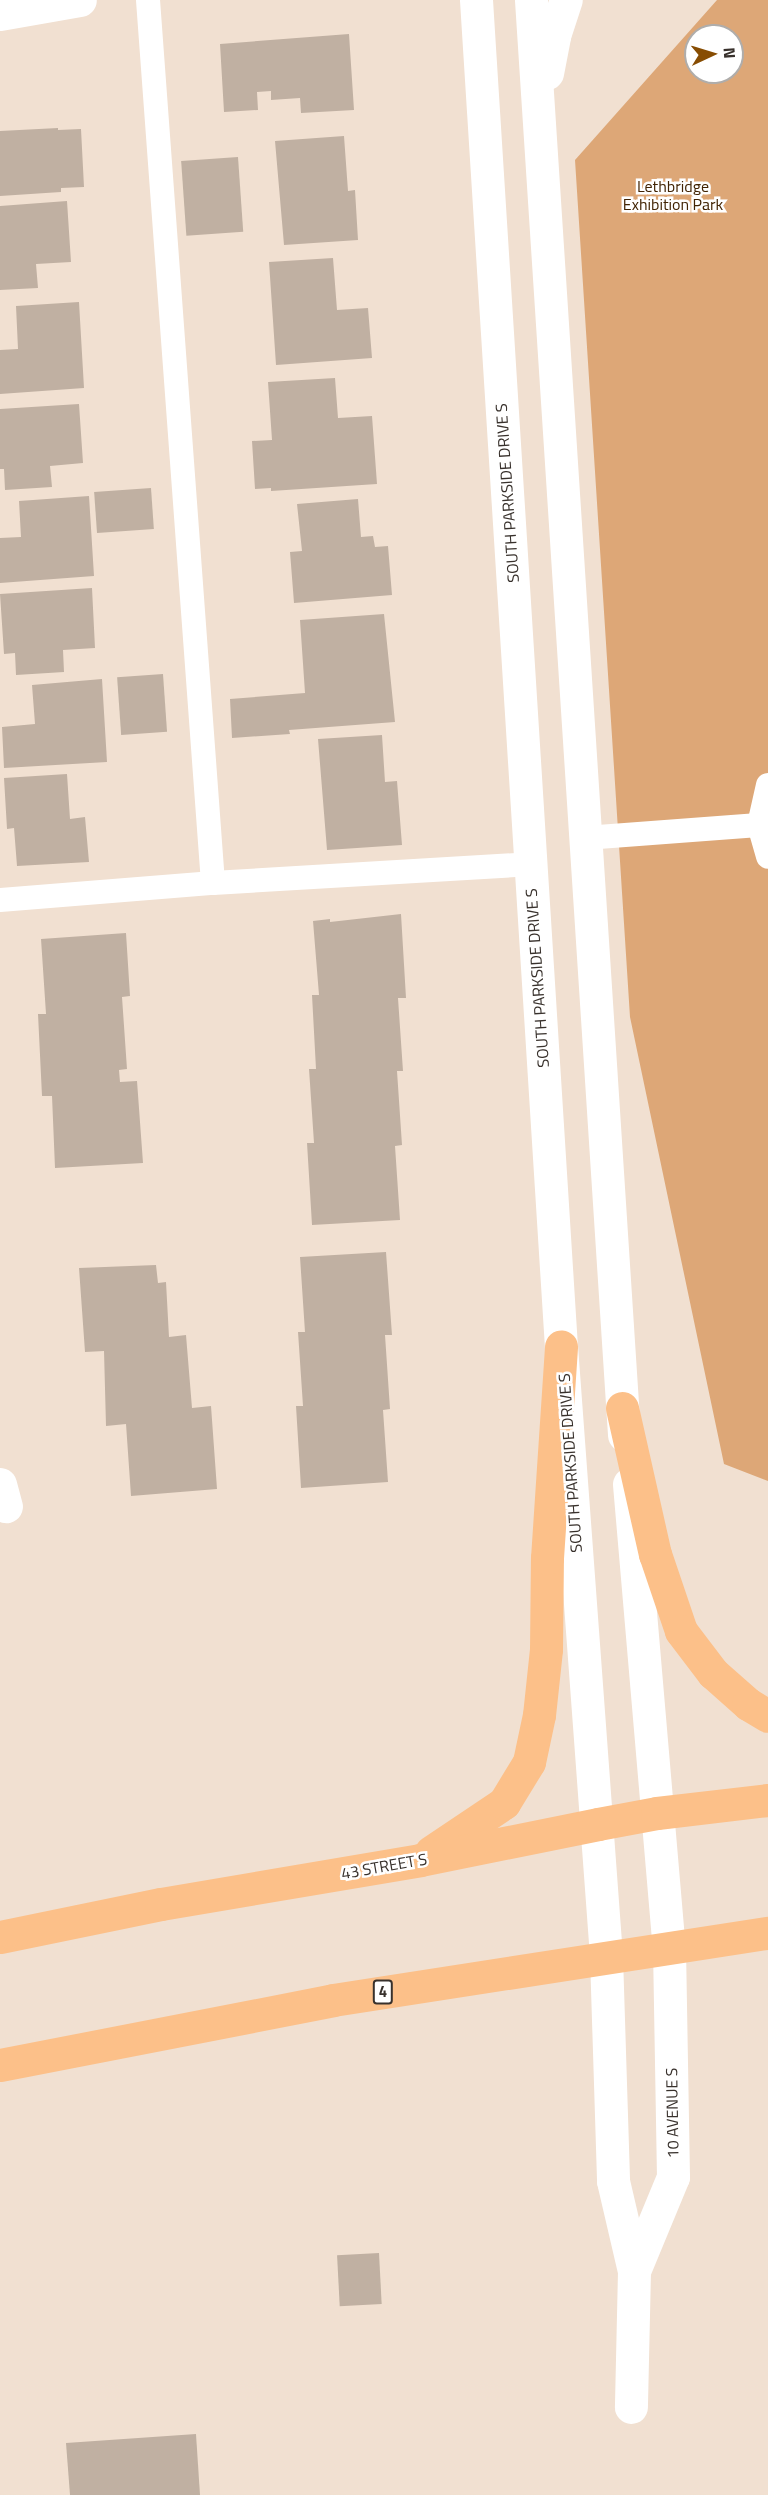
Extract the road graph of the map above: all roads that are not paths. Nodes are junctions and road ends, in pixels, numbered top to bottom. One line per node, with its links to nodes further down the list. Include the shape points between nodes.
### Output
1 (80, 0): 6 (main road)
2 (148, 0): 13 (lane)
3 (476, 0): 12 (main road, SOUTH PARKSIDE DRIVE S)
4 (531, 0): 7 (main road)
5 (566, 0): 7 (main road, via 554,36)
6 (0, 14)
7 (538, 116): 10 (main road)
8 (768, 785): 9 (lane)
9 (759, 825): 10 (lane); 11 (lane)
10 (585, 838): 16 (main road)
11 (768, 857)
12 (530, 864): 13 (lane); 15 (main road, SOUTH PARKSIDE DRIVE S)
13 (213, 883): 14 (lane)
14 (0, 900)
15 (561, 1346): 20 (main road, SOUTH PARKSIDE DRIVE S); 21 (highway, via 547,1558 546,1649 529,1762 504,1803)
16 (622, 1408): 17 (highway, via 655,1554 681,1631 713,1673); 19 (main road)
17 (768, 1716)
18 (768, 1800): 19 (highway, 43 STREET S)
19 (657, 1813): 20 (highway, 43 STREET S); 24 (main road)
20 (598, 1824): 21 (highway, 43 STREET S); 25 (main road, SOUTH PARKSIDE DRIVE S)
21 (420, 1860): 23 (highway, 43 STREET S, via 161,1904)
22 (768, 1933): 24 (highway, 4)
23 (0, 1937)
24 (669, 1947): 25 (highway, 4); 27 (main road, 10 AVENUE S, via 673,2177)
25 (606, 1956): 26 (highway, 4, via 333,2000); 27 (main road, 10 AVENUE S, via 613,2181)
26 (0, 2065)
27 (634, 2271): 28 (main road, 10 AVENUE S)
28 (631, 2407)

